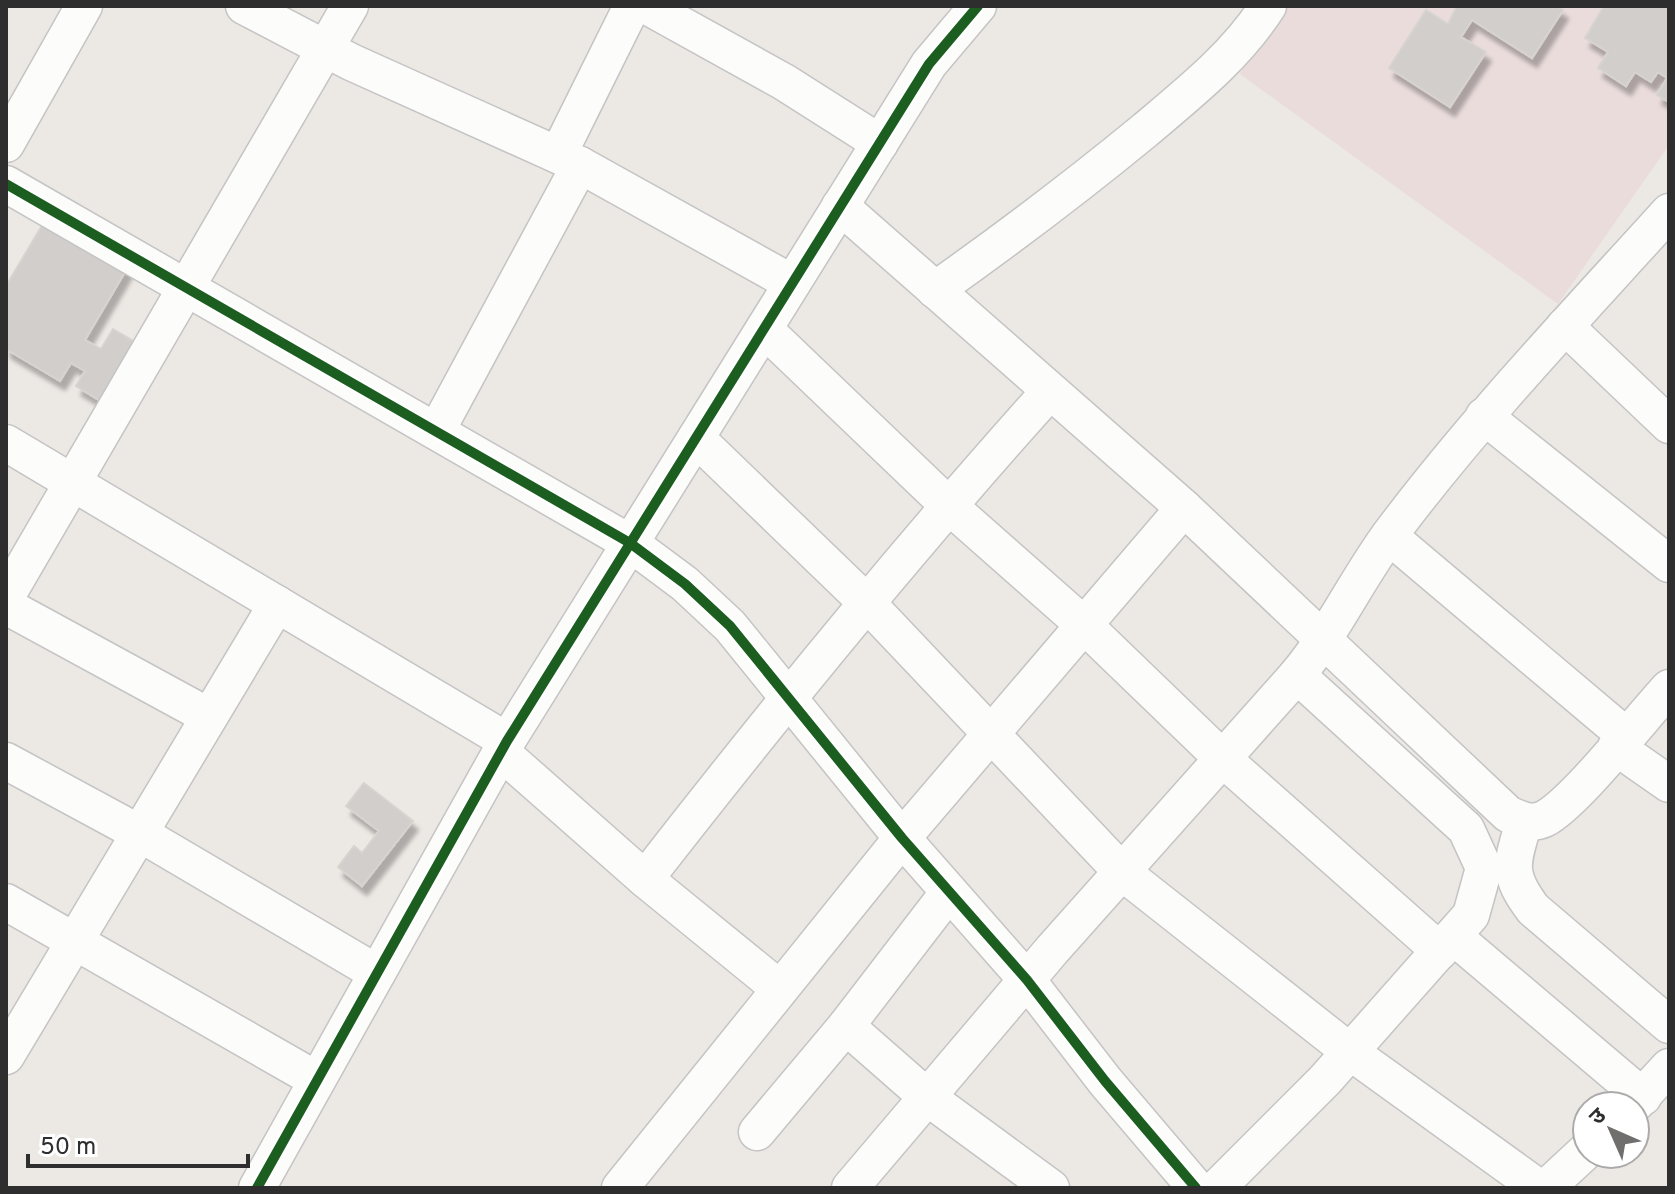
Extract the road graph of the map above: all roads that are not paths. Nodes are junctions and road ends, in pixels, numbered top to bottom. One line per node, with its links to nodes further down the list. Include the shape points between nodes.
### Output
1 (84, 6): 10 (street)
2 (244, 6): 8 (street)
3 (350, 6): 8 (street)
4 (632, 6): 11 (street)
5 (647, 6): 9 (street)
6 (978, 6): 9 (street, via 929,64)
7 (1268, 6): 17 (street, via 1236,49 1198,86 1042,214)
8 (326, 49): 11 (street); 16 (street)
9 (880, 143): 13 (street)
10 (6, 144)
11 (569, 160): 15 (street); 23 (street)
12 (6, 184): 16 (street)
13 (840, 206): 15 (street); 17 (street)
14 (1664, 227): 18 (street)
15 (792, 283): 19 (street)
16 (188, 286): 23 (street); 26 (street)
17 (935, 290): 20 (street)
18 (1565, 326): 21 (street); 22 (street)
19 (764, 329): 24 (street); 27 (street)
20 (1050, 391): 27 (street); 28 (street)
21 (1484, 416): 29 (street); 31 (street)
22 (1669, 425)
23 (437, 430): 30 (street)
24 (696, 438): 30 (street); 33 (street)
25 (6, 443): 26 (street)
26 (71, 482): 32 (street); 34 (street)
27 (948, 505): 33 (street); 36 (street)
28 (1184, 508): 36 (street); 37 (street)
29 (1389, 536): 37 (street); 43 (street)
30 (630, 543): 40 (street, via 730,626); 44 (street)
31 (1669, 564)
32 (6, 597)
33 (866, 602): 40 (street); 42 (street)
34 (277, 604): 41 (street); 44 (street)
35 (6, 606): 41 (street)
36 (1084, 625): 42 (street); 45 (street)
37 (1326, 639): 38 (street); 48 (street, via 1508,814)
38 (1297, 675): 45 (street); 56 (street, via 1466,829 1484,868 1471,915)
39 (1669, 688): 43 (street)
40 (788, 696): 50 (street); 52 (street)
41 (208, 716): 49 (street)
42 (991, 733): 50 (street); 51 (street)
43 (1621, 741): 47 (street); 48 (street, via 1566,801 1542,820)
44 (504, 746): 52 (street); 57 (street)
45 (1223, 759): 51 (street); 56 (street)
46 (6, 761): 49 (street)
47 (1669, 784)
48 (1524, 822): 60 (street, via 1511,866 1517,888 1533,909)
49 (139, 833): 55 (street); 57 (street)
50 (902, 838): 53 (street); 59 (street)
51 (1122, 872): 58 (street); 63 (street)
52 (645, 879): 59 (street)
53 (949, 892): 58 (street); 61 (street)
54 (6, 902): 55 (street)
55 (74, 942): 62 (street); 65 (street)
56 (1446, 943): 63 (street); 66 (street)
57 (377, 973): 65 (street)
58 (1027, 980): 68 (street); 75 (street)
59 (780, 989): 72 (street)
60 (1669, 1025)
61 (846, 1026): 68 (street); 69 (street)
62 (7, 1050)
63 (1349, 1051): 76 (street); 77 (street)
64 (1669, 1067): 67 (street)
65 (317, 1080): 71 (street)
66 (1624, 1090)
67 (1649, 1090)
68 (927, 1097): 73 (street); 74 (street)
69 (757, 1132)
70 (1571, 1165): 78 (street)
71 (257, 1188)
72 (620, 1188)
73 (850, 1188)
74 (1051, 1188)
75 (1196, 1188)
76 (1217, 1188)
77 (1539, 1188)
78 (1546, 1188)

